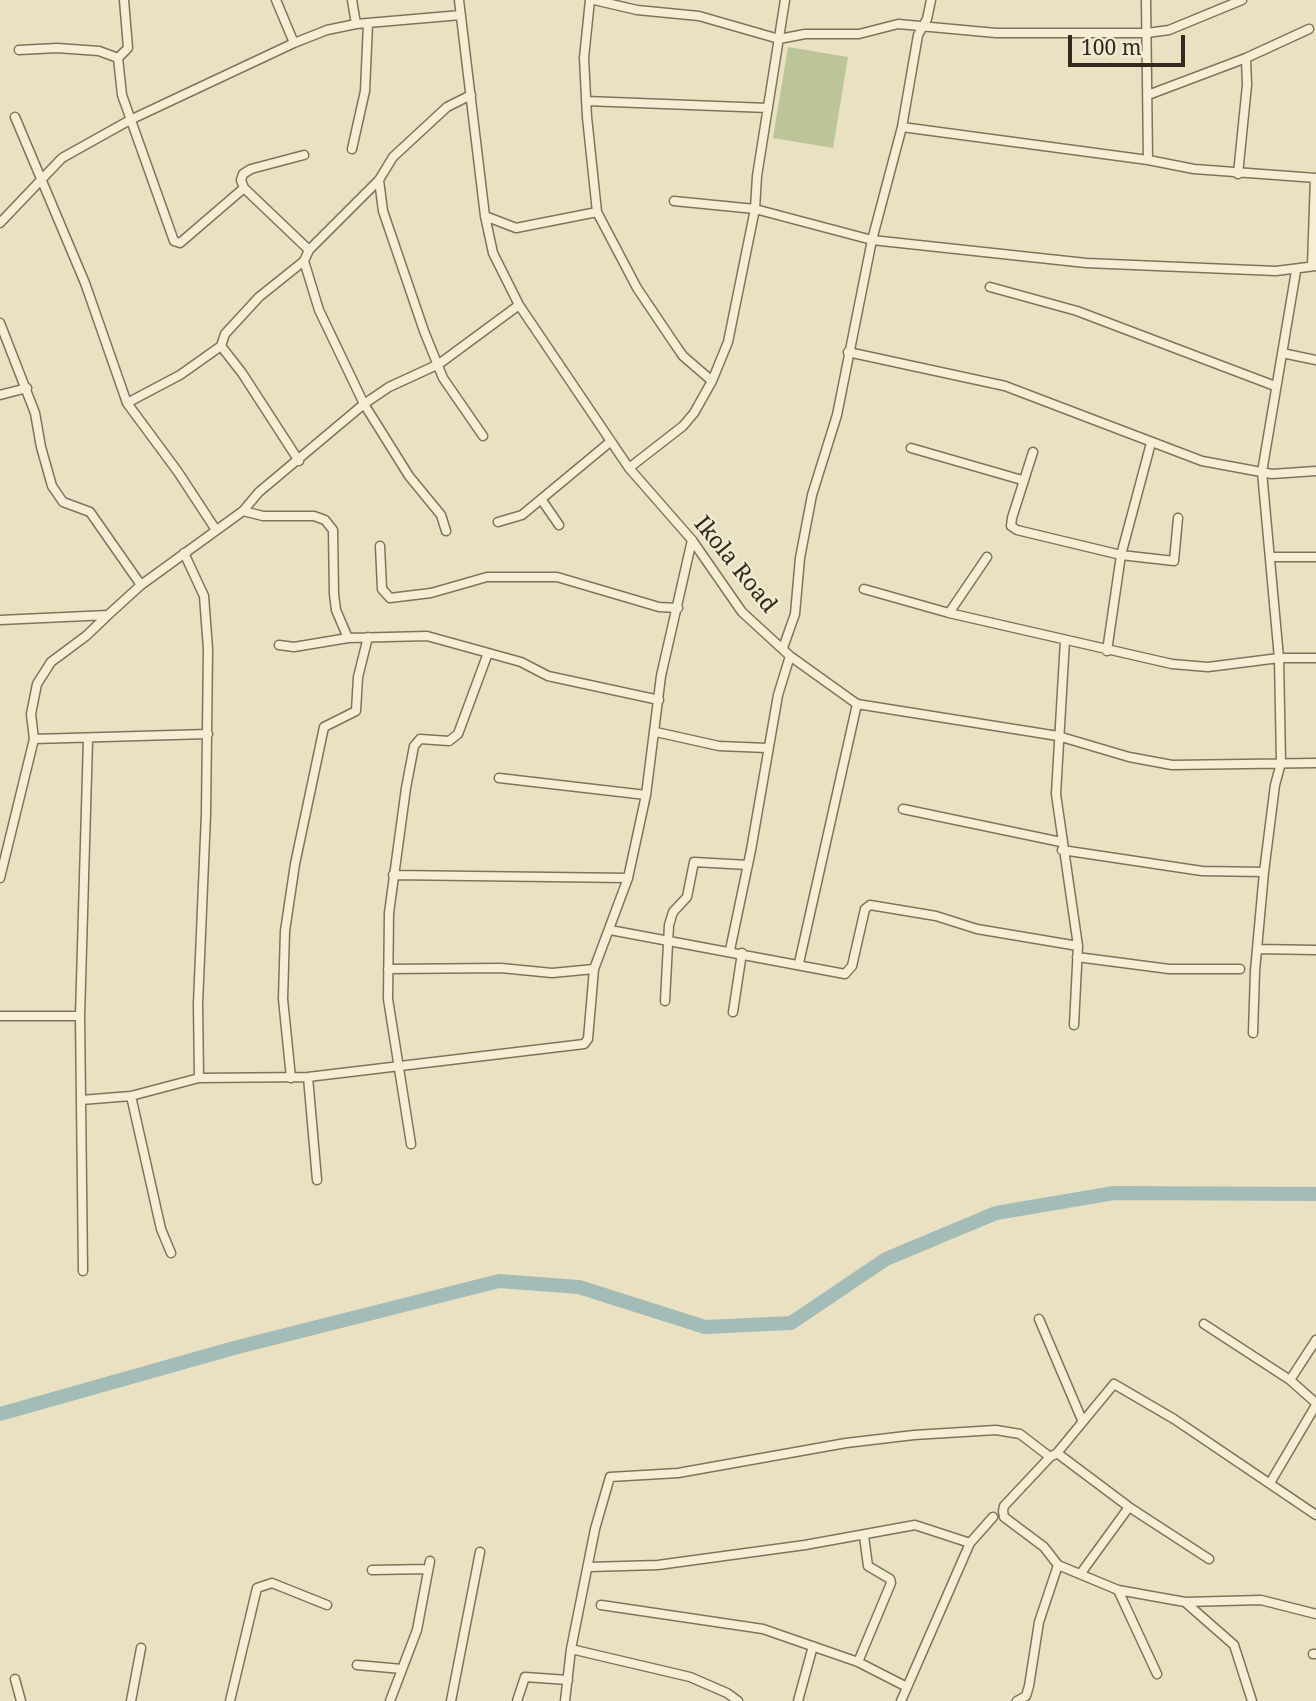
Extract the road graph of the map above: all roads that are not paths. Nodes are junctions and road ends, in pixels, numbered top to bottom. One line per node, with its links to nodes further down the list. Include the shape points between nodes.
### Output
1 (124, 0): 19 (street, via 128,48)
2 (276, 0): 17 (street)
3 (352, 0): 11 (street)
4 (459, 0): 10 (street, Ikola Road)
5 (592, 0): 16 (street, via 699,16); 23 (street, via 584,58)
6 (785, 0): 16 (street)
7 (931, 0): 13 (street)
8 (1146, 0): 15 (street)
9 (1242, 0): 15 (street, via 1169,30)
10 (461, 15): 12 (street); 21 (street, Ikola Road)
11 (356, 24): 12 (street); 17 (street)
12 (368, 24): 28 (street, via 365,92)
13 (921, 26): 15 (street, via 996,33); 16 (street, via 898,24 859,34); 27 (street)
14 (1309, 29): 20 (street)
15 (1147, 33): 22 (street)
16 (779, 39): 24 (street)
17 (294, 43): 26 (street)
18 (19, 50): 19 (street, via 78,49)
19 (118, 58): 26 (street)
20 (1246, 58): 22 (street); 31 (street)
21 (471, 94): 34 (street, via 447,107 393,157); 39 (street, Ikola Road)
22 (1148, 95): 30 (street)
23 (586, 101): 24 (street); 38 (street)
24 (768, 108): 37 (street)
25 (15, 117): 32 (street)
26 (130, 120): 32 (street, via 62,158); 35 (street, via 177,243)
27 (902, 127): 30 (street); 41 (street)
28 (352, 149)
29 (303, 155): 35 (street, via 251,169 243,174)
30 (1148, 160): 31 (street)
31 (1238, 174): 33 (street)
32 (43, 178): 40 (street); 58 (street)
33 (1316, 178): 44 (street)
34 (379, 180): 42 (street); 53 (street, via 383,212 401,271)
35 (244, 188): 42 (street)
36 (674, 201): 37 (street)
37 (755, 209): 41 (street); 54 (street, via 727,342)
38 (597, 212): 39 (street, via 516,228); 54 (street, via 637,288 683,356)
39 (485, 216): 47 (street, Ikola Road, via 493,253)
40 (0, 223)
41 (872, 240): 45 (street, via 1086,263); 50 (street)
42 (309, 250): 43 (street)
43 (304, 261): 49 (street, via 259,297 225,334); 59 (street, via 319,310)
44 (1314, 266): 45 (street)
45 (1296, 271): 51 (street)
46 (990, 287): 55 (street, via 1077,311)
47 (519, 305): 53 (street); 61 (street, Ikola Road)
48 (0, 323): 56 (street)
49 (221, 346): 58 (street, via 180,375); 65 (street)
50 (848, 352): 62 (street, via 1005,386); 94 (street, via 837,415 809,505 795,614)
51 (1282, 353): 52 (street); 55 (street)
52 (1316, 360)
53 (439, 364): 59 (street); 60 (street, via 452,393)
54 (712, 381): 66 (street, via 683,426)
55 (1275, 386): 68 (street)
56 (27, 388): 57 (street); 84 (street, via 52,486 63,502 90,512)
57 (0, 395)
58 (127, 403): 75 (street)
59 (364, 404): 65 (street); 76 (street, via 409,476 441,515)
60 (483, 436)
61 (610, 442): 66 (street, Ikola Road); 70 (street)
62 (1151, 443): 68 (street, via 1202,461); 80 (street)
63 (911, 448): 69 (street)
64 (1032, 452): 69 (street)
65 (299, 461): 71 (street, via 259,492)
66 (629, 468): 77 (street, Ikola Road)
67 (1316, 471): 68 (street)
68 (1262, 472): 81 (street)
69 (1022, 480): 80 (street, via 1011,526)
70 (541, 499): 73 (street, via 522,515); 74 (street)
71 (243, 511): 75 (street); 91 (street, via 325,520 333,530 336,610)
72 (1178, 518): 80 (street, via 1175,561)
73 (498, 522)
74 (559, 525)
75 (216, 530): 79 (street)
76 (446, 531)
77 (692, 540): 86 (street); 94 (street, Ikola Road, via 742,612)
78 (380, 546): 86 (street, via 382,589 390,598 431,593 486,577 557,577 659,607)
79 (184, 553): 84 (street); 103 (street, via 204,596)
80 (1121, 555): 95 (street)
81 (1271, 556): 82 (street); 98 (street)
82 (1316, 557)
83 (987, 558): 87 (street)
84 (141, 584): 88 (street)
85 (864, 589): 87 (street)
86 (678, 608): 100 (street)
87 (949, 613): 92 (street)
88 (108, 615): 89 (street); 105 (street, via 44,670 31,715)
89 (0, 620)
90 (368, 637): 91 (street); 96 (street, via 427,636); 140 (street, via 356,710 324,727 295,864 285,931 283,999)
91 (348, 638): 93 (street, via 294,647)
92 (1065, 640): 95 (street); 104 (street)
93 (279, 645)
94 (783, 648): 97 (street, Ikola Road)
95 (1107, 651): 98 (street, via 1208,667)
96 (488, 653): 100 (street, via 548,676); 116 (street, via 458,734 449,741 419,739 414,746)
97 (790, 656): 101 (street, Ikola Road); 107 (street)
98 (1279, 658): 99 (street); 108 (street)
99 (1316, 658)
100 (659, 700): 102 (street)
101 (857, 704): 104 (street, Ikola Road); 127 (street)
102 (656, 732): 107 (street, via 719,746); 111 (street)
103 (208, 734): 106 (street); 139 (street)
104 (1058, 736): 108 (street, Ikola Road, via 1172,765); 113 (street, via 1056,794)
105 (34, 739): 106 (street); 117 (street)
106 (88, 740): 134 (street)
107 (767, 748): 114 (street)
108 (1282, 764): 109 (street, Ikola Road); 115 (street)
109 (1316, 764)
110 (499, 778): 111 (street)
111 (646, 795): 118 (street)
112 (903, 809): 113 (street)
113 (1061, 846): 115 (street, via 1202,871); 121 (street, via 1073,893)
114 (748, 865): 120 (street, via 694,862 687,897 673,912); 123 (street)
115 (1264, 872): 122 (street)
116 (393, 875): 118 (street); 128 (street)
117 (0, 878)
118 (628, 878): 119 (street)
119 (610, 930): 120 (street); 129 (street)
120 (670, 939): 123 (street); 131 (street)
121 (1078, 946): 126 (street); 127 (street, via 870,905 864,909 849,973)
122 (1257, 949): 124 (street); 136 (street)
123 (730, 950): 125 (street)
124 (1316, 950)
125 (742, 953): 127 (street); 132 (street)
126 (1077, 957): 130 (street, via 1169,968); 135 (street)
127 (799, 962)
128 (388, 969): 129 (street); 137 (street, via 388,999)
129 (594, 969): 137 (street, via 588,1039 582,1046)
130 (1240, 969)
131 (665, 1001)
132 (733, 1012)
133 (0, 1016): 134 (street)
134 (80, 1016): 142 (street)
135 (1074, 1025)
136 (1253, 1033)
137 (400, 1064): 138 (street); 143 (street)
138 (308, 1077): 140 (street); 144 (street)
139 (199, 1078): 140 (street); 141 (street)
140 (291, 1078)
141 (131, 1096): 142 (street); 145 (street, via 161,1229)
142 (81, 1100): 146 (street)
143 (411, 1144)
144 (317, 1180)
145 (172, 1253)
146 (83, 1271)
147 (1039, 1319): 152 (street)
148 (1204, 1324): 150 (street)
149 (1316, 1340): 150 (street)
150 (1290, 1380): 151 (street)
151 (1316, 1404): 154 (street)
152 (1082, 1420): 153 (street); 154 (street, via 1117,1384)
153 (1054, 1455): 155 (street); 162 (street, via 1003,1511 1004,1517 1044,1547); 163 (street, via 1020,1434 996,1430 887,1438 678,1474 610,1477)
154 (1270, 1483): 156 (street)
155 (1129, 1507): 161 (street); 165 (street)
156 (1316, 1515)
157 (993, 1517): 159 (street)
158 (864, 1536): 159 (street, via 915,1525); 163 (street, via 658,1564); 174 (street, via 868,1566 891,1583)
159 (970, 1543): 180 (street)
160 (481, 1552): 185 (street)
161 (1209, 1559)
162 (1058, 1565): 165 (street); 191 (street, via 1040,1622 1026,1696)
163 (589, 1567): 173 (street)
164 (372, 1570): 176 (street, via 429,1565 417,1630)
165 (1081, 1573): 166 (street)
166 (1118, 1590): 167 (street); 177 (street)
167 (1185, 1602): 170 (street, via 1261,1600); 192 (street, via 1234,1645)
168 (327, 1605): 183 (street, via 272,1583 257,1588)
169 (601, 1605): 171 (street, via 764,1629)
170 (1316, 1614)
171 (813, 1646): 174 (street); 189 (street)
172 (141, 1648): 182 (street)
173 (571, 1649): 179 (street); 188 (street, via 690,1677)
174 (858, 1662): 180 (street)
175 (357, 1665): 176 (street)
176 (401, 1670): 184 (street)
177 (1157, 1674)
178 (15, 1679): 181 (street)
179 (568, 1680): 186 (street, via 525,1677); 187 (street)
180 (905, 1686): 190 (street)
181 (21, 1701)
182 (131, 1701)
183 (230, 1701)
184 (390, 1701)
185 (451, 1701)
186 (517, 1701)
187 (565, 1701)
188 (738, 1701)
189 (798, 1701)
190 (901, 1701)
191 (1017, 1701)
192 (1252, 1701)

